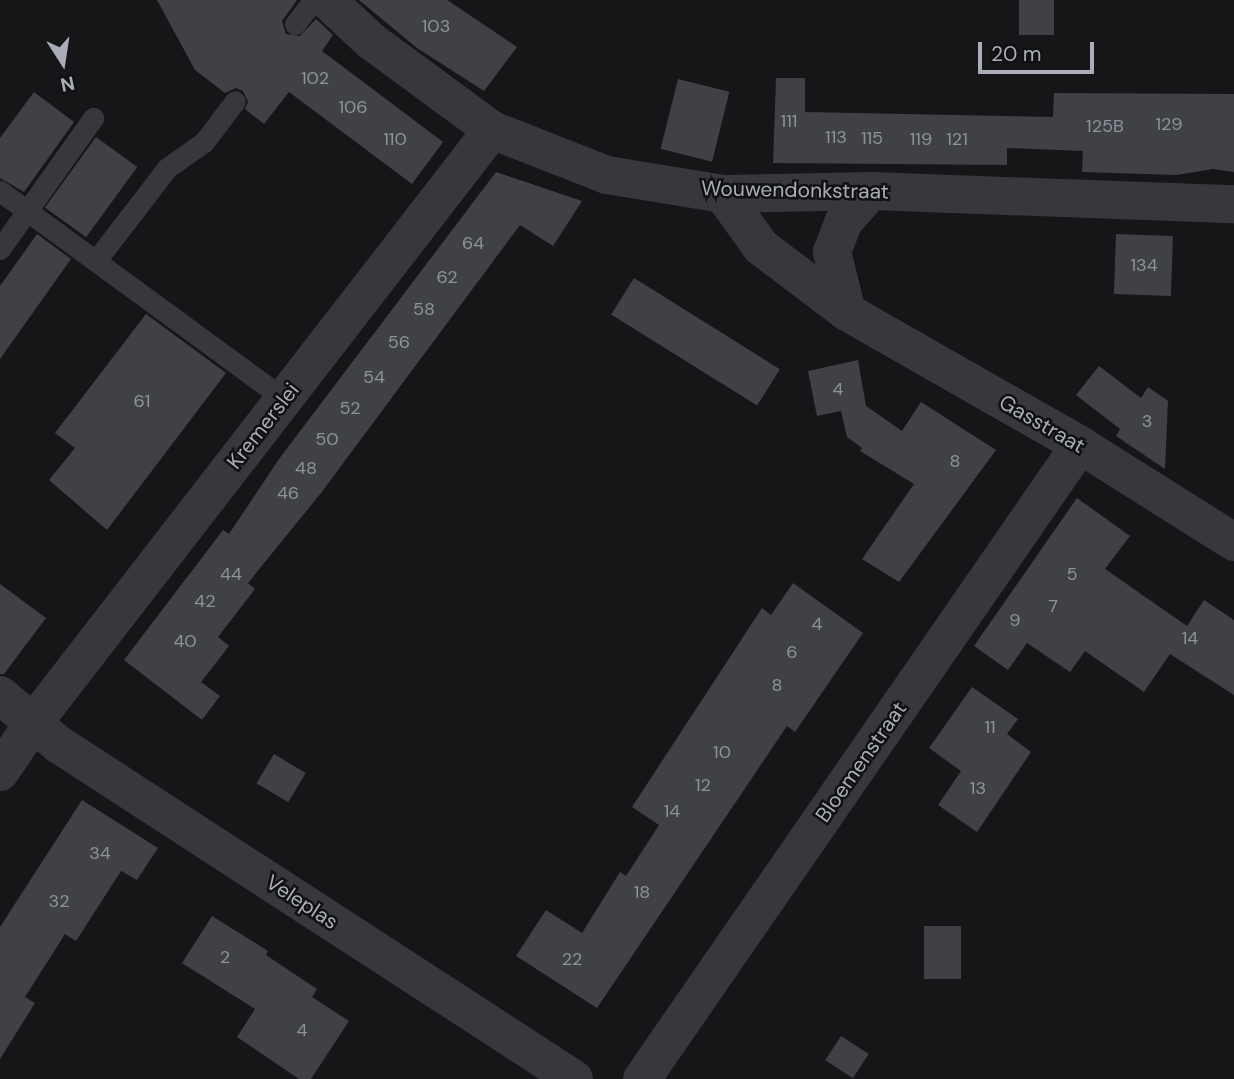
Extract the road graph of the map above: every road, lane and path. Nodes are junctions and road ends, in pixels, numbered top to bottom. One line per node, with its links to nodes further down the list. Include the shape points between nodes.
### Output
1 (314, 0): 3 (lane)
2 (327, 0): 6 (street, Wouwendonkstraat, via 371,41)
3 (295, 23)
4 (235, 101): 13 (lane, via 204,142 167,167)
5 (93, 118): 11 (lane)
6 (492, 130): 9 (street, Wouwendonkstraat, via 607,175); 15 (street, Kremerslei)
7 (0, 191): 11 (lane)
8 (871, 191): 9 (street, Wouwendonkstraat); 10 (street, Wouwendonkstraat); 14 (street, via 844,221 832,252)
9 (723, 194): 14 (street, Gasstraat, via 761,247)
10 (1234, 204)
11 (28, 210): 12 (lane); 13 (lane)
12 (0, 249)
13 (98, 258): 15 (lane)
14 (847, 312): 16 (street, Gasstraat)
15 (284, 399): 19 (street, Kremerslei)
16 (1080, 445): 17 (street, Gasstraat); 22 (street, Bloemenstraat)
17 (1234, 542)
18 (0, 695): 19 (street)
19 (33, 722): 20 (street, Kremerslei); 21 (street, Veleplas, via 58,744)
20 (0, 772)
21 (574, 1079)
22 (642, 1079)

